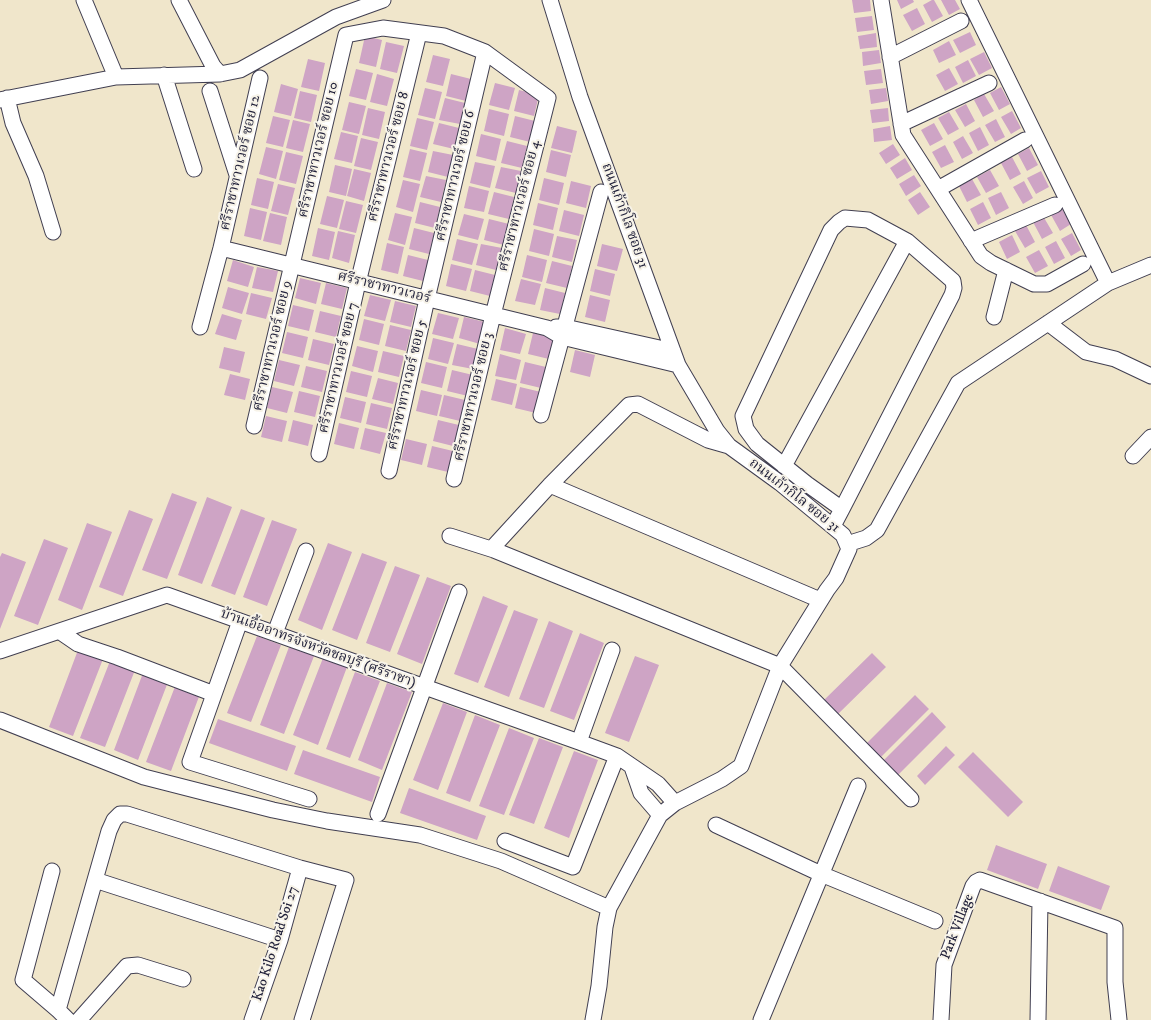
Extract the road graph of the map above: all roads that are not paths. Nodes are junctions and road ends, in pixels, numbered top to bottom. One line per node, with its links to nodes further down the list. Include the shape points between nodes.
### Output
1 (84, 0): 14 (street)
2 (180, 0): 12 (street, via 213,66)
3 (383, 0): 7 (street)
4 (550, 0): 42 (street, ถนนเก้ากิโล ซอย 31, via 580,97)
5 (881, 0): 11 (street)
6 (969, 0): 35 (street)
7 (350, 5): 12 (street, via 336,17 240,70)
8 (961, 21): 11 (street)
9 (419, 33): 10 (street, via 444,36); 32 (street, ศรีราชาทาวเวอร์ ซอย 10, via 383,28 346,35); 34 (street, ศรีราชาทาวเวอร์ ซอย 8)
10 (485, 52): 36 (street, ศรีราชาทาวเวอร์ ซอย 6); 37 (street, ศรีราชาทาวเวอร์ ซอย 4, via 548,98)
11 (890, 57): 19 (street)
12 (220, 74): 13 (street)
13 (164, 75): 14 (street); 21 (street)
14 (116, 77): 18 (street)
15 (260, 78): 22 (street, ศรีราชาทาวเวอร์ ซอย 12)
16 (989, 83): 19 (street)
17 (210, 91): 22 (street)
18 (3, 99): 26 (street, via 36,176)
19 (901, 124): 23 (street, via 902,135)
20 (1025, 140): 23 (street)
21 (194, 169)
22 (238, 177): 29 (street, ศรีราชาทาวเวอร์ ซอย 12)
23 (938, 189): 28 (street)
24 (601, 192): 41 (street)
25 (1055, 205): 28 (street)
26 (53, 232)
27 (907, 241): 51 (street); 51 (street, via 868,220 845,218 831,230 744,416 746,429 757,444); 55 (street, via 952,280 954,288)
28 (971, 241): 33 (street, via 981,256)
29 (221, 248): 32 (street, ศรีราชาทาวเวอร์); 40 (street, ศรีราชาทาวเวอร์ ซอย 12)
30 (1083, 264): 33 (street, via 1047,284 1034,284)
31 (1151, 264): 35 (street)
32 (292, 265): 34 (street, ศรีราชาทาวเวอร์); 46 (street, ศรีราชาทาวเวอร์ ซอย 9)
33 (1006, 270): 38 (street)
34 (359, 282): 36 (street, ศรีราชาทาวเวอร์); 49 (street, ศรีราชาทาวเวอร์ ซอย 7)
35 (1108, 283): 39 (street)
36 (427, 299): 37 (street, ศรีราชาทาวเวอร์); 52 (street, ศรีราชาทาวเวอร์ ซอย 5)
37 (493, 315): 41 (street, ศรีราชาทาวเวอร์); 53 (street, ศรีราชาทาวเวอร์ ซอย 3)
38 (994, 317)
39 (1048, 323): 44 (street, via 1086,352 1115,359); 58 (street, via 958,383 877,530 866,538)
40 (200, 326)
41 (563, 332): 42 (street, ศรีราชาทาวเวอร์); 43 (street, ศรีราชาทาวเวอร์); 45 (street)
42 (673, 351): 43 (street, ถนนเก้ากิโล ซอย 31)
43 (678, 365): 48 (street, ถนนเก้ากิโล ซอย 31, via 717,431)
44 (1151, 376)
45 (541, 415)
46 (254, 426)
47 (1151, 437): 50 (street)
48 (729, 446): 54 (street, via 708,440 638,404 629,405); 56 (street, ถนนเก้ากิโล ซอย 31)
49 (319, 454)
50 (1133, 456)
51 (784, 466): 55 (street)
52 (389, 471)
53 (454, 479)
54 (550, 485): 59 (street, via 495,545); 62 (street)
55 (842, 508): 56 (street)
56 (833, 526): 58 (street, ถนนเก้ากิโล ซอย 31, via 843,535)
57 (450, 536): 59 (street)
58 (847, 544): 62 (street, ถนนเก้ากิโล ซอย 31, via 849,549 836,578)
59 (494, 550): 68 (street)
60 (306, 551): 65 (street)
61 (459, 592): 69 (street)
62 (820, 600): 68 (street, ถนนเก้ากิโล ซอย 31)
63 (240, 621): 64 (street, บ้านเอื้ออาทรจังหวัดชลบุรี (ศรีราชา), via 167,594); 65 (street, บ้านเอื้ออาทรจังหวัดชลบุรี (ศรีราชา)); 70 (street)
64 (59, 631): 67 (street, บ้านเอื้ออาทรจังหวัดชลบุรี (ศรีราชา)); 70 (street, via 78,644)
65 (275, 633): 69 (street, บ้านเอื้ออาทรจังหวัดชลบุรี (ศรีราชา))
66 (612, 650): 72 (street)
67 (0, 651)
68 (780, 666): 77 (street); 78 (street, ถนนเก้ากิโล ซอย 31, via 741,766 722,779)
69 (424, 687): 72 (street, บ้านเอื้ออาทรจังหวัดชลบุรี (ศรีราชา)); 79 (street)
70 (214, 694): 76 (street, via 190,762)
71 (0, 720): 88 (street, via 144,777 327,821 420,835 501,861)
72 (579, 742): 73 (street, บ้านเอื้ออาทรจังหวัดชลบุรี (ศรีราชา))
73 (617, 756): 74 (street, บ้านเอื้ออาทรจังหวัดชลบุรี (ศรีราชา)); 82 (street, via 573,867)
74 (632, 766): 78 (street, บ้านเอื้ออาทรจังหวัดชลบุรี (ศรีราชา), via 658,784); 80 (street, via 641,793)
75 (858, 786): 85 (street)
76 (309, 799)
77 (911, 799)
78 (675, 803): 80 (street, ถนนเก้ากิโล ซอย 31)
79 (378, 814)
80 (660, 815): 88 (street, ถนนเก้ากิโล ซอย 31)
81 (716, 824): 85 (street)
82 (505, 841)
83 (300, 868): 86 (street, via 120,814 110,830); 90 (street, Kao Kilo Road Soi 27); 95 (street, via 346,880)
84 (52, 871): 92 (street, via 23,980)
85 (821, 874): 89 (street); 97 (street)
86 (95, 880): 90 (street); 92 (street)
87 (1040, 901): 98 (street, via 980,880 976,882 944,965); 99 (street); 100 (street, via 1115,928 1115,982)
88 (609, 908): 96 (street, ถนนเก้ากิโล ซอย 31)
89 (935, 921)
90 (280, 940): 94 (street, Kao Kilo Road Soi 27)
91 (183, 979): 93 (street, via 138,965 127,966)
92 (63, 1015)
93 (79, 1020)
94 (252, 1020)
95 (302, 1020)
96 (593, 1020)
97 (761, 1020)
98 (941, 1020)
99 (1038, 1020)
100 (1119, 1020)

